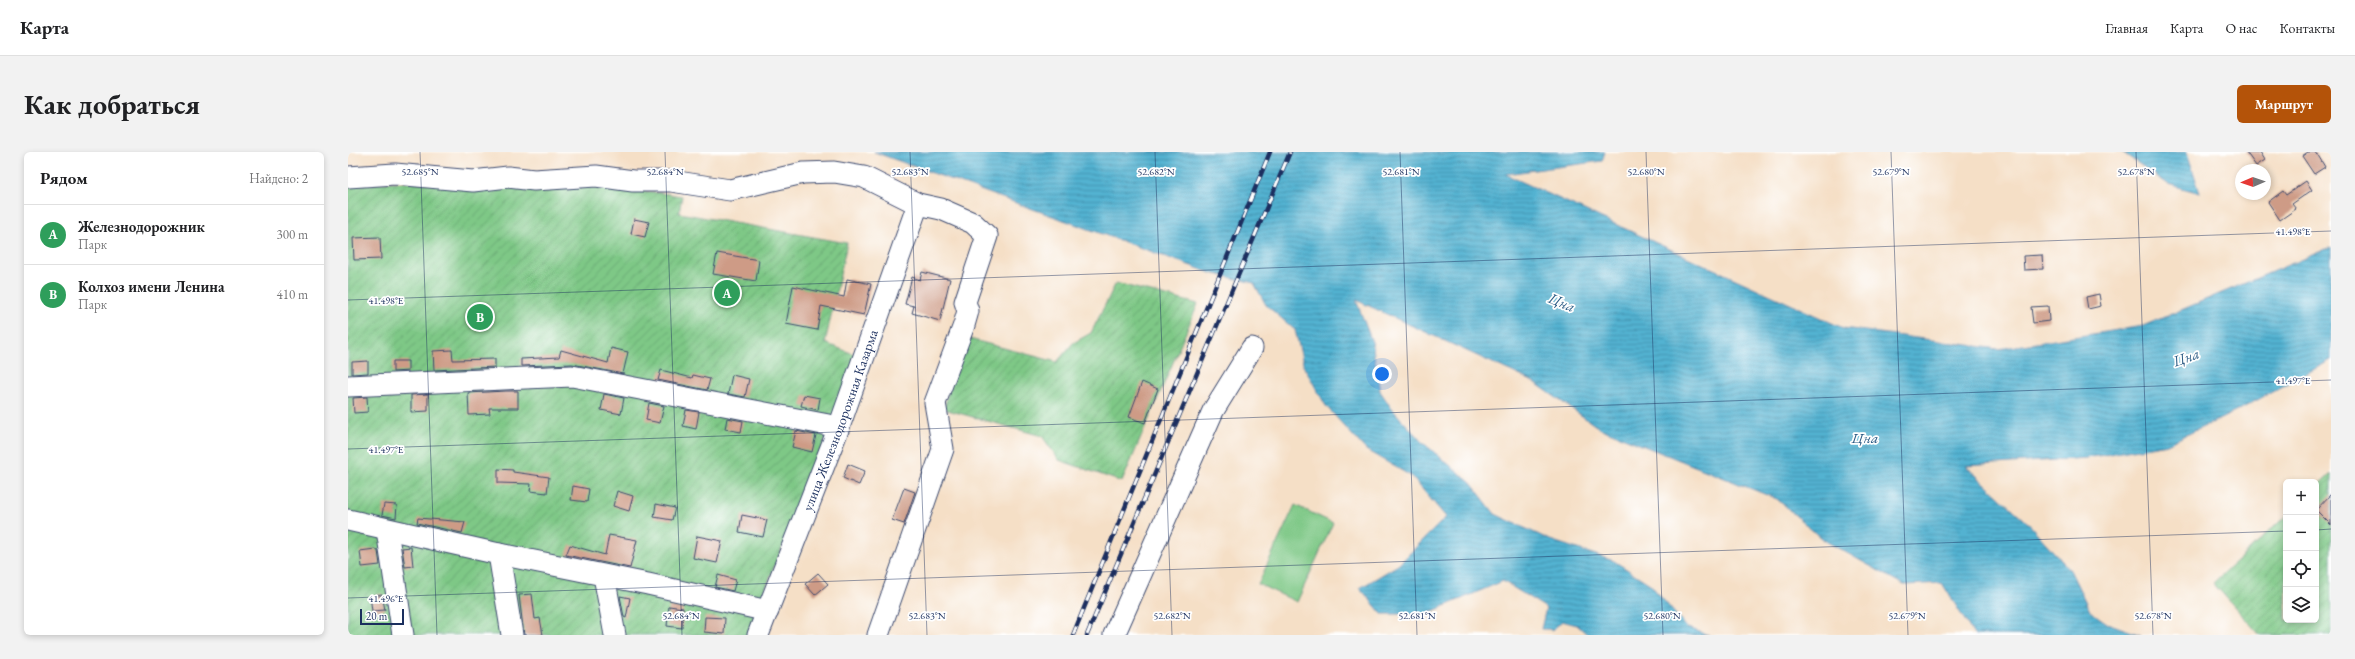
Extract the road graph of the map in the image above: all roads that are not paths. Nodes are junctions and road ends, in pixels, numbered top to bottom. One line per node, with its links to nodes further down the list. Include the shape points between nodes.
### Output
1 (348, 177): 2 (street, via 395,174 473,181 508,177 534,180 596,176 633,181 671,181 730,190 803,173 834,172 864,178)
2 (918, 204): 5 (street, улица Железнодорожная Казарма); 15 (street, via 941,209 973,223 987,236 965,302 968,311 964,326 935,403 943,449)
3 (1252, 348): 16 (street, via 1213,411)
4 (348, 386): 5 (street, via 572,376)
5 (839, 427): 10 (street, улица Железнодорожная Казарма)
6 (348, 520): 7 (street)
7 (387, 530): 8 (street); 11 (street)
8 (499, 554): 9 (street); 12 (street)
9 (604, 576): 10 (street); 13 (street)
10 (768, 611): 14 (street, улица Железнодорожная Казарма)
11 (403, 635)
12 (512, 635)
13 (615, 635)
14 (758, 635)
15 (878, 635)
16 (1114, 635)

